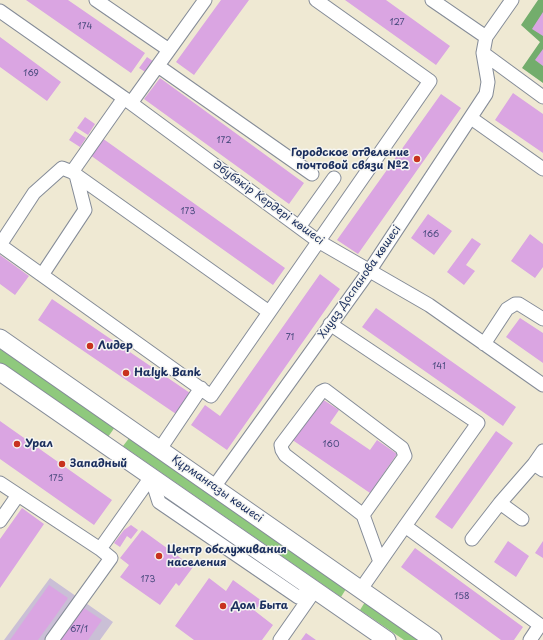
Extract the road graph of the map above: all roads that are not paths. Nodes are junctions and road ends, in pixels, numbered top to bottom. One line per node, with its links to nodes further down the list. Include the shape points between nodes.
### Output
1 (96, 0): 8 (street)
2 (205, 0): 8 (street)
3 (316, 0): 19 (street, via 430,81)
4 (432, 0): 7 (street)
5 (512, 0): 7 (street)
6 (0, 11): 12 (street, Әбубәкір Кердері көшесі)
7 (486, 37): 9 (street)
8 (169, 50): 10 (street)
9 (483, 53): 11 (street); 13 (street, Хиуаз Доспанова көшесі, via 488,82 486,94)
10 (158, 66): 12 (street); 16 (street)
11 (543, 97)
12 (128, 101): 15 (street); 18 (street, Әбубәкір Кердері көшесі)
13 (471, 118): 14 (street); 20 (street, Хиуаз Доспанова көшесі)
14 (543, 169)
15 (74, 173): 21 (street, via 85,210); 21 (street, via 62,168 34,193 0,245); 22 (street)
16 (312, 174)
17 (334, 178): 18 (street)
18 (299, 227): 19 (street, Әбубәкір Кердері көшесі)
19 (318, 241): 20 (street, Әбубәкір Кердері көшесі); 22 (street)
20 (370, 270): 24 (street, Хиуаз Доспанова көшесі); 26 (street, Әбубәкір Кердері көшесі, via 429,305)
21 (42, 275): 29 (street)
22 (269, 312): 29 (street, via 211,396)
23 (543, 319): 26 (street, via 515,304 507,309)
24 (330, 324): 37 (street, Хиуаз Доспанова көшесі); 43 (street, via 478,423)
25 (0, 338): 30 (main road, Құрманғазы көшесі)
26 (484, 344): 28 (street, Әбубәкір Кердері көшесі)
27 (0, 372): 31 (main road)
28 (543, 385)
29 (200, 388): 32 (street)
30 (127, 426): 31 (main road); 32 (main road, Құрманғазы көшесі)
31 (111, 449): 35 (main road)
32 (160, 449): 37 (main road, Құрманғазы көшесі)
33 (543, 451): 34 (street)
34 (539, 467): 39 (street)
35 (151, 476): 45 (street); 47 (main road)
36 (0, 483): 38 (street)
37 (214, 487): 48 (main road, Құрманғазы көшесі)
38 (18, 495): 42 (street); 45 (street)
39 (500, 503): 41 (street); 44 (street)
40 (363, 515): 40 (street, via 285,455 282,450 282,445 325,390 402,448 405,456); 46 (street)
41 (522, 519)
42 (0, 521)
43 (405, 526): 46 (street); 54 (street, via 540,625)
44 (472, 539)
45 (100, 549): 50 (street, via 111,558)
46 (380, 562): 48 (street)
47 (315, 590): 49 (main road); 51 (street)
48 (361, 590): 49 (main road); 53 (main road, Құрманғазы көшесі)
49 (345, 611): 52 (main road)
50 (52, 640)
51 (280, 640)
52 (387, 640)
53 (433, 640)
54 (530, 640)

